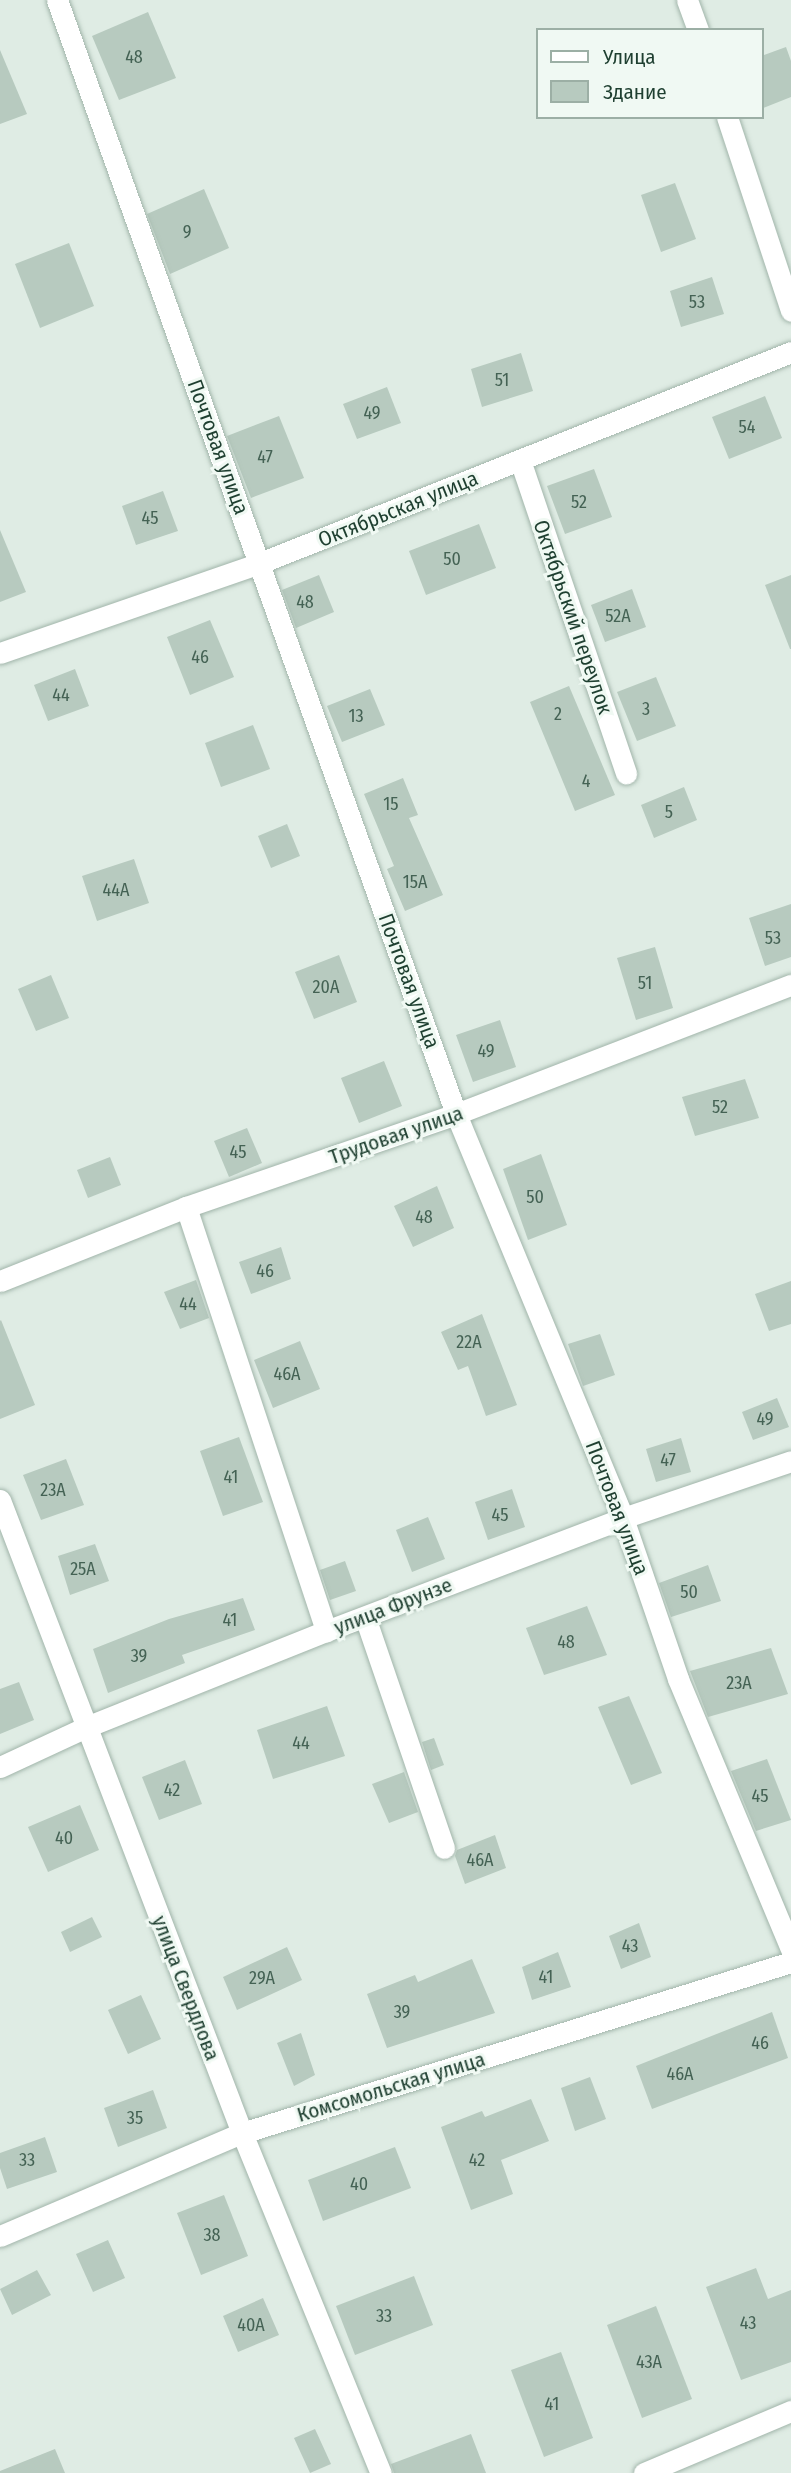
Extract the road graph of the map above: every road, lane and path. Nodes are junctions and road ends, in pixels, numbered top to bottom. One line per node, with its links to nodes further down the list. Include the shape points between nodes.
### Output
1 (57, 0): 8 (street, Почтовая улица)
2 (687, 0): 3 (street)
3 (697, 28)
4 (728, 119): 5 (street)
5 (791, 311)
6 (791, 352): 7 (street, Октябрьская улица)
7 (520, 460): 8 (street, Октябрьская улица); 10 (street, Октябрьский переулок)
8 (260, 563): 9 (street, Октябрьская улица); 12 (street, Почтовая улица)
9 (0, 653)
10 (626, 774)
11 (791, 985): 12 (street, Трудовая улица)
12 (456, 1114): 13 (street, Трудовая улица); 17 (street, Почтовая улица)
13 (186, 1207): 14 (street, Трудовая улица); 19 (street)
14 (0, 1281)
15 (791, 1461): 17 (street, улица Фрунзе)
16 (0, 1500): 20 (street, улица Свердлова)
17 (623, 1518): 18 (street, улица Фрунзе); 23 (street, Почтовая улица, via 678,1679)
18 (365, 1618): 19 (street, улица Фрунзе); 22 (street)
19 (326, 1631): 20 (street, улица Фрунзе)
20 (86, 1727): 21 (street, улица Фрунзе); 25 (street, улица Свердлова)
21 (0, 1767)
22 (444, 1847)
23 (791, 1949)
24 (791, 1962): 25 (street, Комсомольская улица)
25 (242, 2133): 26 (street, Комсомольская улица); 28 (street, улица Свердлова)
26 (0, 2236)
27 (791, 2411): 29 (street)
28 (381, 2473)
29 (644, 2473)

